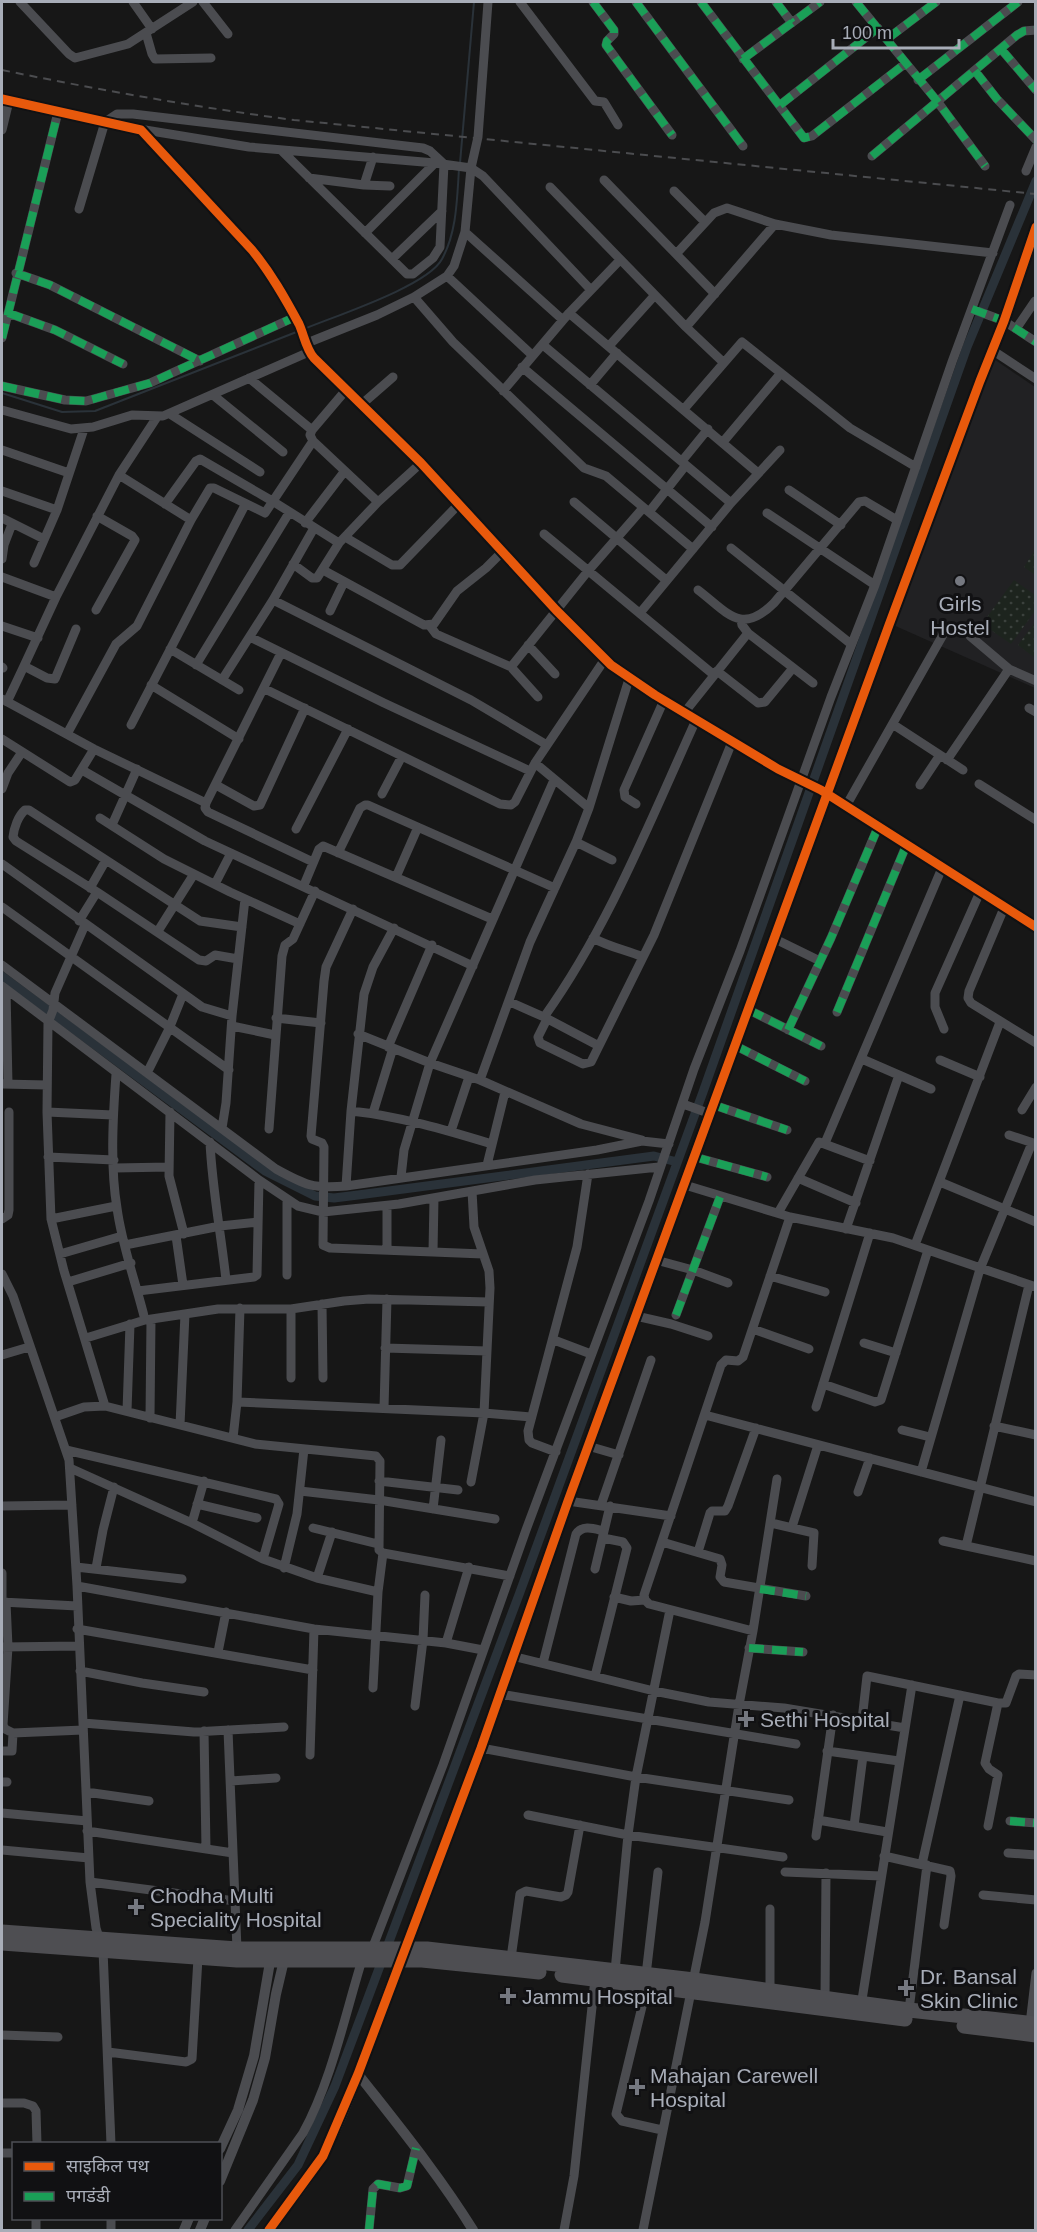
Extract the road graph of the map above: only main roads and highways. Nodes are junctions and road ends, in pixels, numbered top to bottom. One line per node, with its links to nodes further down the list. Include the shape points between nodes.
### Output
1 (2, 1932): 3 (highway)
2 (2, 1943): 3 (highway)
3 (101, 1945): 5 (highway, via 237,1949); 5 (highway, via 198,1958)
4 (384, 1954): 5 (highway); 6 (highway, via 595,1979); 6 (highway, via 511,1958 615,1971)
5 (278, 1955)
6 (647, 1981): 7 (highway)
7 (692, 1986): 8 (highway); 8 (highway, via 825,1998)
8 (860, 2008): 9 (highway); 9 (highway, via 909,2010)
9 (1034, 2028)

